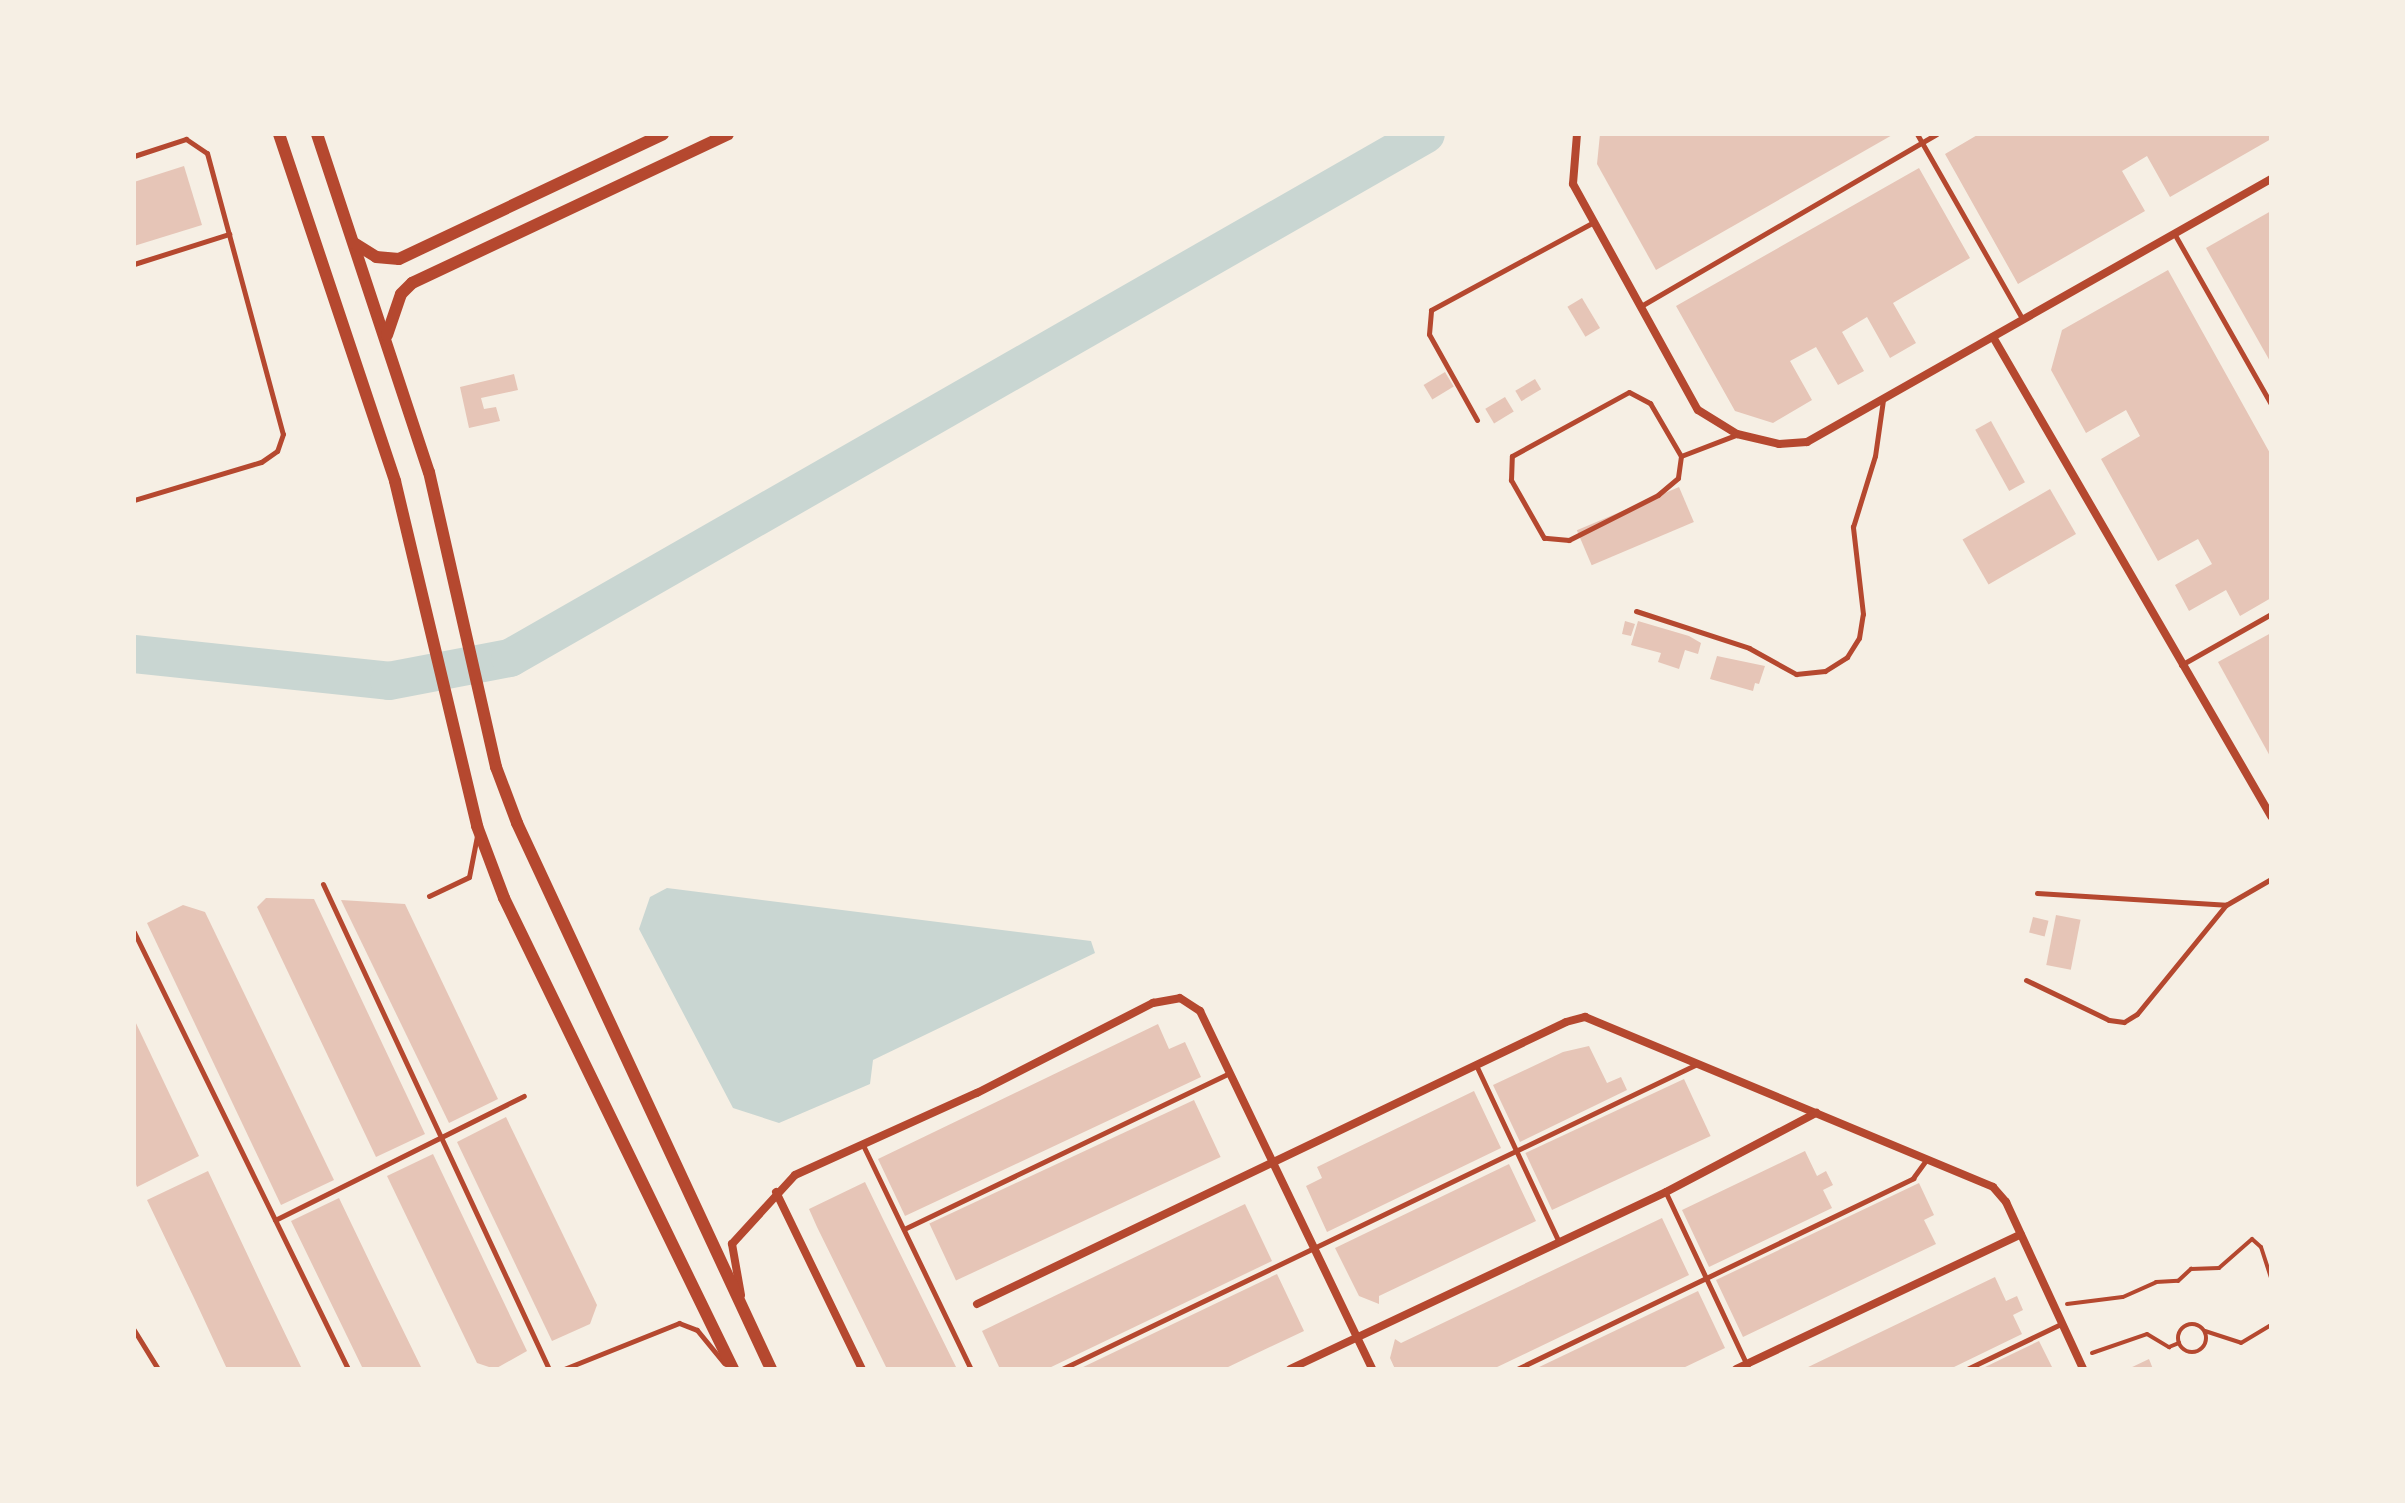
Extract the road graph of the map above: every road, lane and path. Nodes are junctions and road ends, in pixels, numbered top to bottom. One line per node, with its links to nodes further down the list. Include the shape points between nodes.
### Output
1 (279, 134): 30 (street, via 395,481)
2 (317, 134): 14 (street)
3 (663, 134): 14 (street, via 399,259 376,257)
4 (728, 134): 18 (street, via 412,283 401,294)
5 (1917, 134): 8 (lane)
6 (1937, 134): 8 (lane)
7 (1576, 137): 11 (street, via 1573,184)
8 (1922, 143): 16 (lane); 17 (lane)
9 (134, 156): 12 (lane, via 186,139 200,144)
10 (2271, 179): 13 (street)
11 (1592, 223): 16 (street); 22 (lane, via 1431,310 1429,334)
12 (229, 234): 15 (lane); 25 (lane, via 282,416 277,451 261,462)
13 (2174, 234): 17 (street); 21 (lane)
14 (354, 243): 18 (street)
15 (134, 264)
16 (1639, 307): 23 (street, via 1698,410)
17 (2023, 320): 19 (street)
18 (386, 337): 59 (street, via 444,527 480,697 517,823)
19 (1993, 337): 20 (street); 28 (street)
20 (1883, 399): 23 (street, via 1807,442); 26 (lane, via 1875,456 1853,527 1863,614 1859,638 1847,657 1825,671 1796,674 1749,648)
21 (2271, 404)
22 (1477, 420)
23 (1737, 434): 24 (lane)
24 (1681, 456): 24 (lane, via 1681,473 1671,487 1560,543 1538,531 1508,472 1519,450 1629,392 1650,403)
25 (134, 500)
26 (1636, 611)
27 (2271, 614): 28 (lane)
28 (2180, 665): 29 (street)
29 (2271, 816)
30 (477, 826): 34 (lane, via 477,854 469,877); 72 (street, via 504,898)
31 (2271, 879): 35 (lane)
32 (323, 884): 43 (lane)
33 (2037, 893): 35 (lane)
34 (429, 896)
35 (2226, 905): 37 (lane, via 2137,1014 2124,1022 2109,1020)
36 (134, 932): 50 (lane)
37 (2026, 980)
38 (1697, 1063): 39 (street, via 1594,1018 1566,1022); 42 (street); 45 (lane)
39 (1476, 1065): 45 (lane); 47 (street)
40 (1229, 1072): 44 (street, via 1195,1006 1180,998 1153,1003); 47 (street); 51 (lane)
41 (524, 1096): 43 (lane)
42 (1816, 1113): 46 (street); 49 (street)
43 (442, 1137): 50 (lane); 70 (lane)
44 (862, 1143): 48 (street, via 795,1175); 51 (lane)
45 (1517, 1152): 53 (lane); 54 (lane)
46 (1926, 1160): 52 (street, via 1993,1187); 56 (lane, via 1913,1178)
47 (1273, 1161): 54 (street); 57 (street)
48 (776, 1192): 59 (street, via 732,1244); 74 (street)
49 (1666, 1192): 53 (street); 56 (lane)
50 (275, 1220): 69 (lane)
51 (904, 1229): 75 (lane)
52 (2021, 1234): 58 (street); 67 (street)
53 (1559, 1242): 64 (street)
54 (1314, 1247): 64 (street); 76 (lane)
55 (2271, 1277): 58 (path, via 2261,1247 2252,1239 2219,1268 2191,1269 2178,1281 2156,1282 2123,1297)
56 (1706, 1278): 67 (lane); 79 (lane)
57 (977, 1304)
58 (2055, 1308): 60 (street)
59 (747, 1320): 73 (street)
60 (2062, 1323): 66 (street); 81 (lane)
61 (2271, 1325): 63 (path, via 2241,1343)
62 (134, 1330): 68 (lane)
63 (2205, 1331): 65 (path, via 2189,1323 2179,1332); 65 (path, via 2206,1344 2196,1352)
64 (1357, 1336): 77 (street); 78 (street)
65 (2179, 1343): 66 (path, via 2169,1347 2147,1334)
66 (2078, 1358): 82 (street)
67 (1748, 1366): 80 (street)
68 (158, 1369)
69 (348, 1369)
70 (549, 1369)
71 (564, 1369): 72 (lane, via 670,1324 689,1325)
72 (731, 1369)
73 (771, 1369)
74 (862, 1369)
75 (971, 1369)
76 (1062, 1369)
77 (1290, 1369)
78 (1372, 1369)
79 (1517, 1369)
80 (1736, 1369)
81 (1967, 1369)
82 (2083, 1369)

